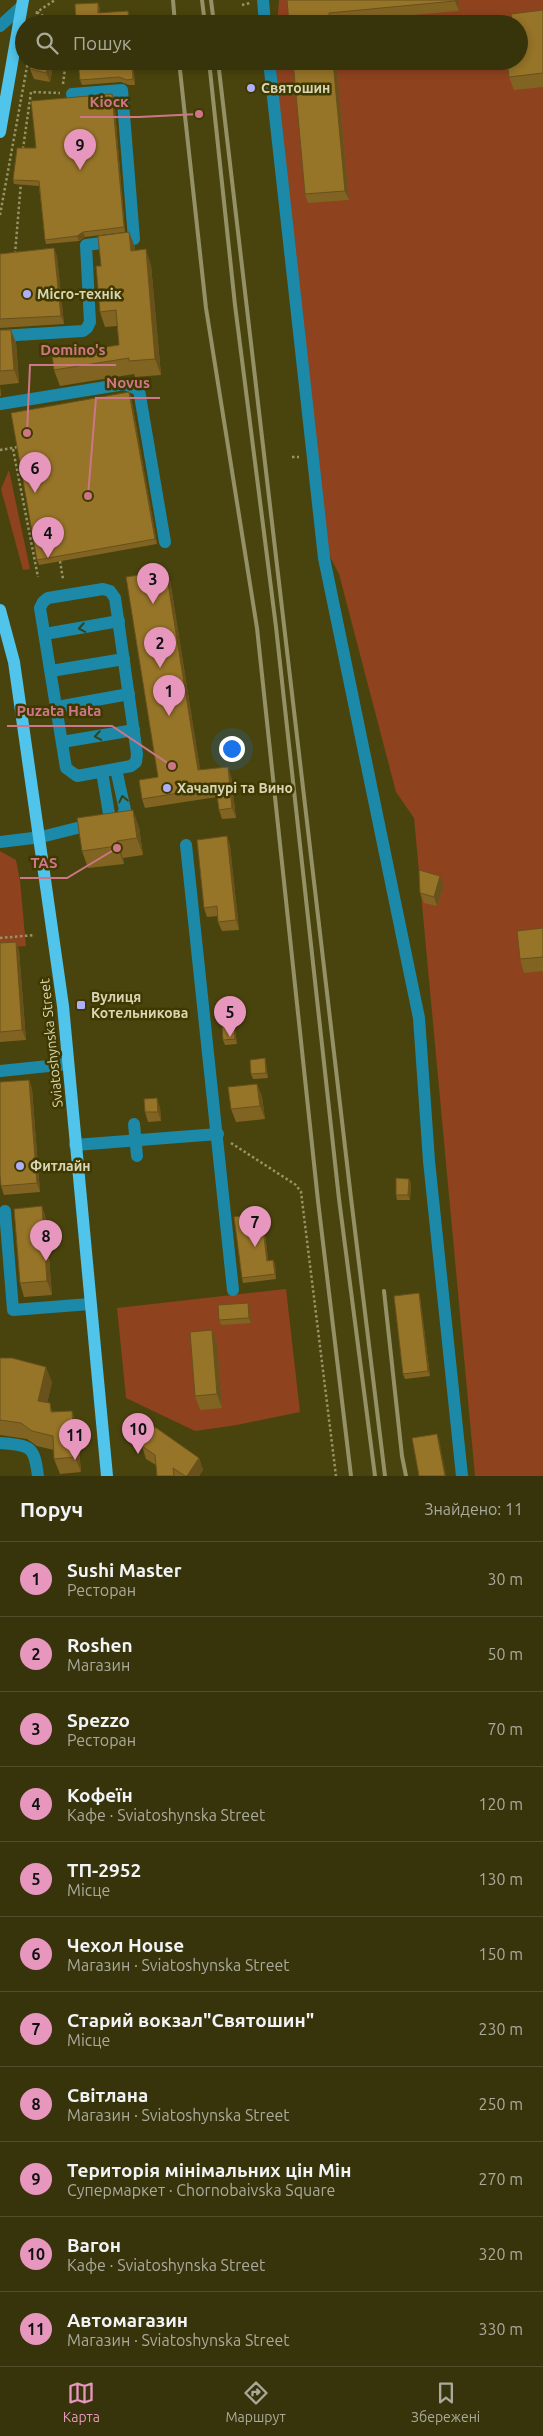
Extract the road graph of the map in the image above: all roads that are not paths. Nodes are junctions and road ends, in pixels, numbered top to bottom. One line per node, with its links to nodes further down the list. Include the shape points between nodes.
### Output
1 (263, 0): 3 (street)
2 (22, 3): 4 (street)
3 (264, 15)
4 (0, 26)
5 (15, 44): 8 (main road)
6 (270, 70): 40 (street, via 324,558 419,1018 429,1161)
7 (72, 94): 9 (street, via 122,90 134,239 86,245 90,322 83,331)
8 (0, 132)
9 (0, 336)
10 (0, 404): 11 (street, via 125,384 139,390)
11 (165, 542)
12 (0, 610): 24 (main road, Sviatoshynska Street, via 14,662)
13 (118, 622): 14 (street, one-way to 14); 14 (street, via 115,598 110,591 103,589 48,598 42,602); 15 (street)
14 (44, 634): 16 (street)
15 (124, 659): 16 (street); 17 (street)
16 (51, 671): 18 (street)
17 (129, 694): 18 (street); 19 (street)
18 (57, 707): 20 (street)
19 (134, 730): 20 (street, one-way to 20); 21 (street, via 136,762)
20 (62, 742): 22 (street, via 69,772 77,776)
21 (116, 769): 22 (street); 23 (street, one-way to 21, via 121,818 125,810)
22 (102, 772): 23 (street)
23 (110, 820): 24 (street)
24 (41, 837): 25 (street); 27 (main road, Sviatoshynska Street)
25 (0, 842)
26 (186, 844): 30 (street)
27 (68, 1064): 28 (street); 32 (main road, Sviatoshynska Street)
28 (0, 1071)
29 (134, 1124): 31 (street)
30 (218, 1134): 31 (street); 35 (street)
31 (136, 1140): 32 (street); 33 (street)
32 (75, 1145): 36 (main road, Sviatoshynska Street)
33 (137, 1156)
34 (5, 1210): 36 (street, via 13,1310)
35 (233, 1290)
36 (90, 1304): 39 (main road, Sviatoshynska Street)
37 (0, 1443): 38 (street, via 30,1449 36,1454)
38 (38, 1476)
39 (107, 1476)
40 (462, 1476)

